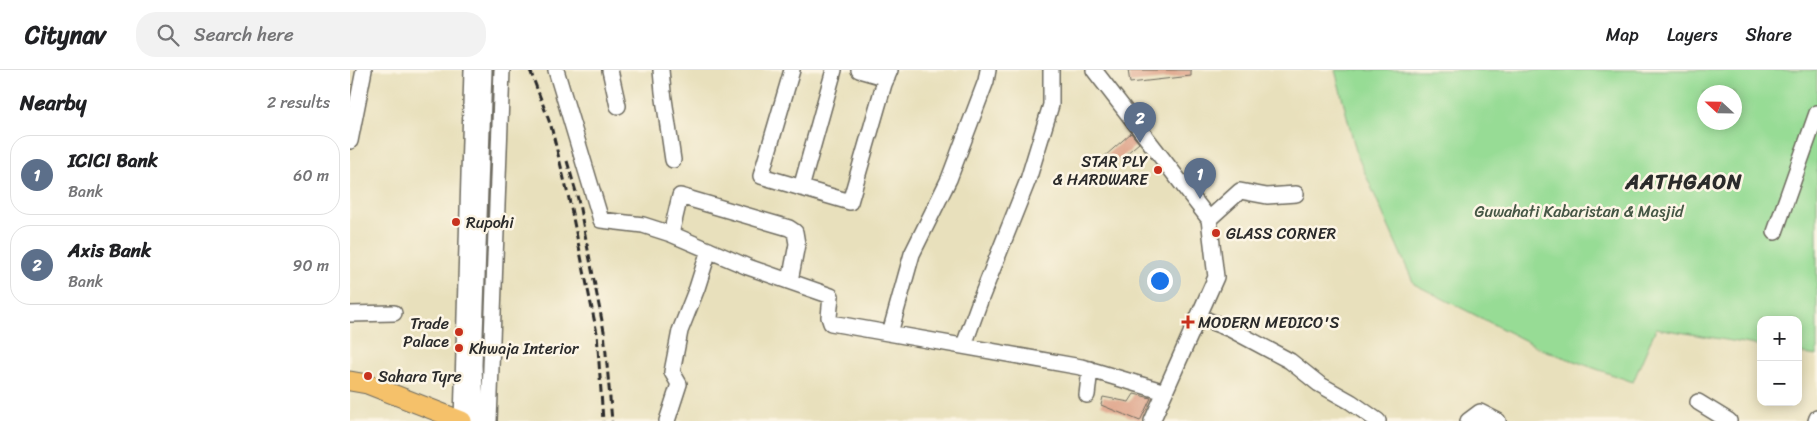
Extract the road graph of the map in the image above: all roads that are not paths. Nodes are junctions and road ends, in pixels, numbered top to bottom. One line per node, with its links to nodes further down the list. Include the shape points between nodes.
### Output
1 (364, 70): 17 (street)
2 (472, 70): 37 (street)
3 (484, 70): 38 (street, via 474,365)
4 (502, 70): 39 (street)
5 (556, 70): 23 (street, via 601,220 643,225)
6 (610, 70): 15 (street)
7 (661, 70): 18 (street)
8 (792, 70): 19 (street, via 761,176)
9 (834, 70): 19 (street)
10 (859, 70): 14 (street)
11 (988, 70): 29 (street, via 949,180 912,254)
12 (1051, 70): 30 (street, via 1051,104 1028,180)
13 (1094, 70): 21 (street)
14 (889, 74): 19 (street, via 850,202)
15 (618, 106)
16 (1817, 113): 22 (street)
17 (350, 141)
18 (673, 160)
19 (801, 188)
20 (1296, 194): 21 (street, via 1267,196 1240,192)
21 (1209, 219): 28 (street, via 1216,277)
22 (1775, 232)
23 (671, 234): 24 (street); 25 (street, via 680,196 789,228 795,232 797,244)
24 (709, 250): 25 (street); 40 (street, via 680,331 672,372 679,384)
25 (790, 281): 29 (street, via 831,296 831,323)
26 (394, 313): 27 (street)
27 (350, 314)
28 (1198, 317): 33 (street); 41 (street, via 1230,329 1290,361 1319,384)
29 (890, 333): 30 (street)
30 (964, 346): 31 (street)
31 (1090, 369): 33 (street); 34 (street)
32 (350, 382): 37 (main road, via 367,384)
33 (1165, 392): 36 (street)
34 (1088, 395)
35 (1698, 402): 44 (street)
36 (1154, 420)
37 (462, 421)
38 (476, 421)
39 (490, 421)
40 (667, 421)
41 (1378, 421)
42 (1468, 421): 43 (street, via 1480,412)
43 (1498, 421)
44 (1729, 421)

